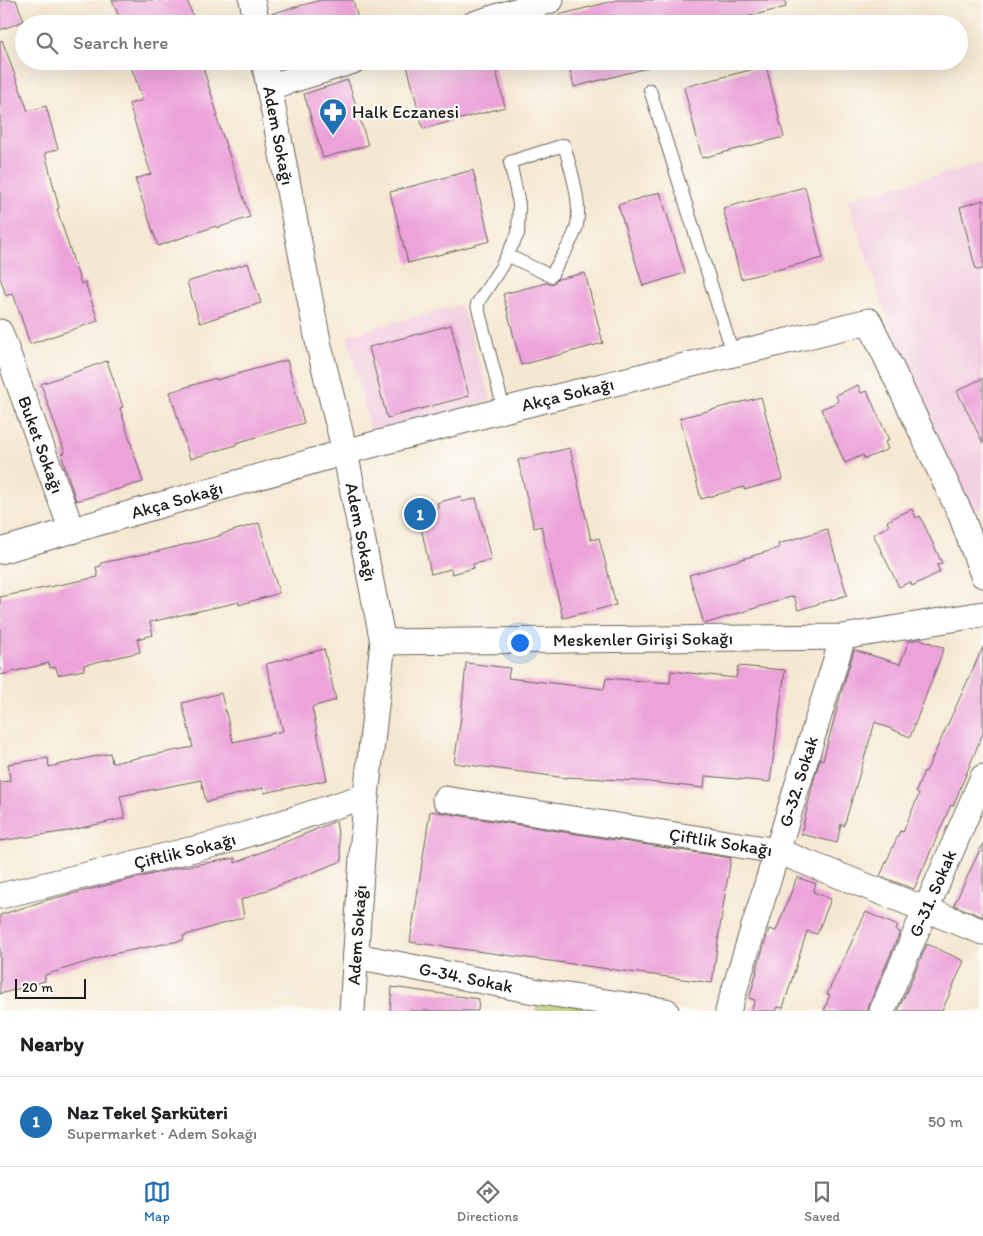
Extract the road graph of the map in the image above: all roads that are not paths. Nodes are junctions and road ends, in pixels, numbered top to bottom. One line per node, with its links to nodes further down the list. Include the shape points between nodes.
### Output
1 (252, 0): 3 (street)
2 (551, 0): 4 (street)
3 (255, 15)
4 (503, 15)
5 (266, 70): 7 (street, Adem Sokağı)
6 (324, 70): 7 (street)
7 (269, 87): 13 (street, Adem Sokağı, via 319,346)
8 (650, 90): 11 (lane)
9 (507, 255): 9 (lane, via 518,234 519,204 510,162 564,145 576,190 575,233 551,276); 12 (lane, via 477,304)
10 (0, 332): 14 (street, Buket Sokağı)
11 (733, 354): 12 (street, Akça Sokağı); 16 (street, Akça Sokağı, via 869,321 961,515)
12 (504, 410): 13 (street, Akça Sokağı)
13 (345, 452): 14 (street, Akça Sokağı); 19 (street, Adem Sokağı)
14 (72, 531): 15 (street, Akça Sokağı)
15 (0, 552)
16 (983, 576)
17 (983, 614): 18 (street, Meskenler Girişi Sokağı)
18 (843, 637): 19 (street, Meskenler Girişi Sokağı); 23 (street, G-32. Sokak)
19 (383, 642): 21 (street, Adem Sokağı)
20 (983, 777): 25 (street, G-31. Sokak)
21 (366, 796): 24 (street, Çiftlik Sokağı, via 224,842); 27 (street, Adem Sokağı)
22 (445, 799): 23 (street, Çiftlik Sokağı)
23 (777, 851): 25 (street, Çiftlik Sokağı); 30 (street, G-32. Sokak)
24 (0, 896)
25 (926, 910): 26 (street, Çiftlik Sokağı); 31 (street, G-31. Sokak)
26 (983, 932)
27 (356, 956): 28 (street, Adem Sokağı); 29 (street, G-34. Sokak, via 534,991)
28 (352, 1011)
29 (666, 1011)
30 (728, 1011)
31 (882, 1011)

